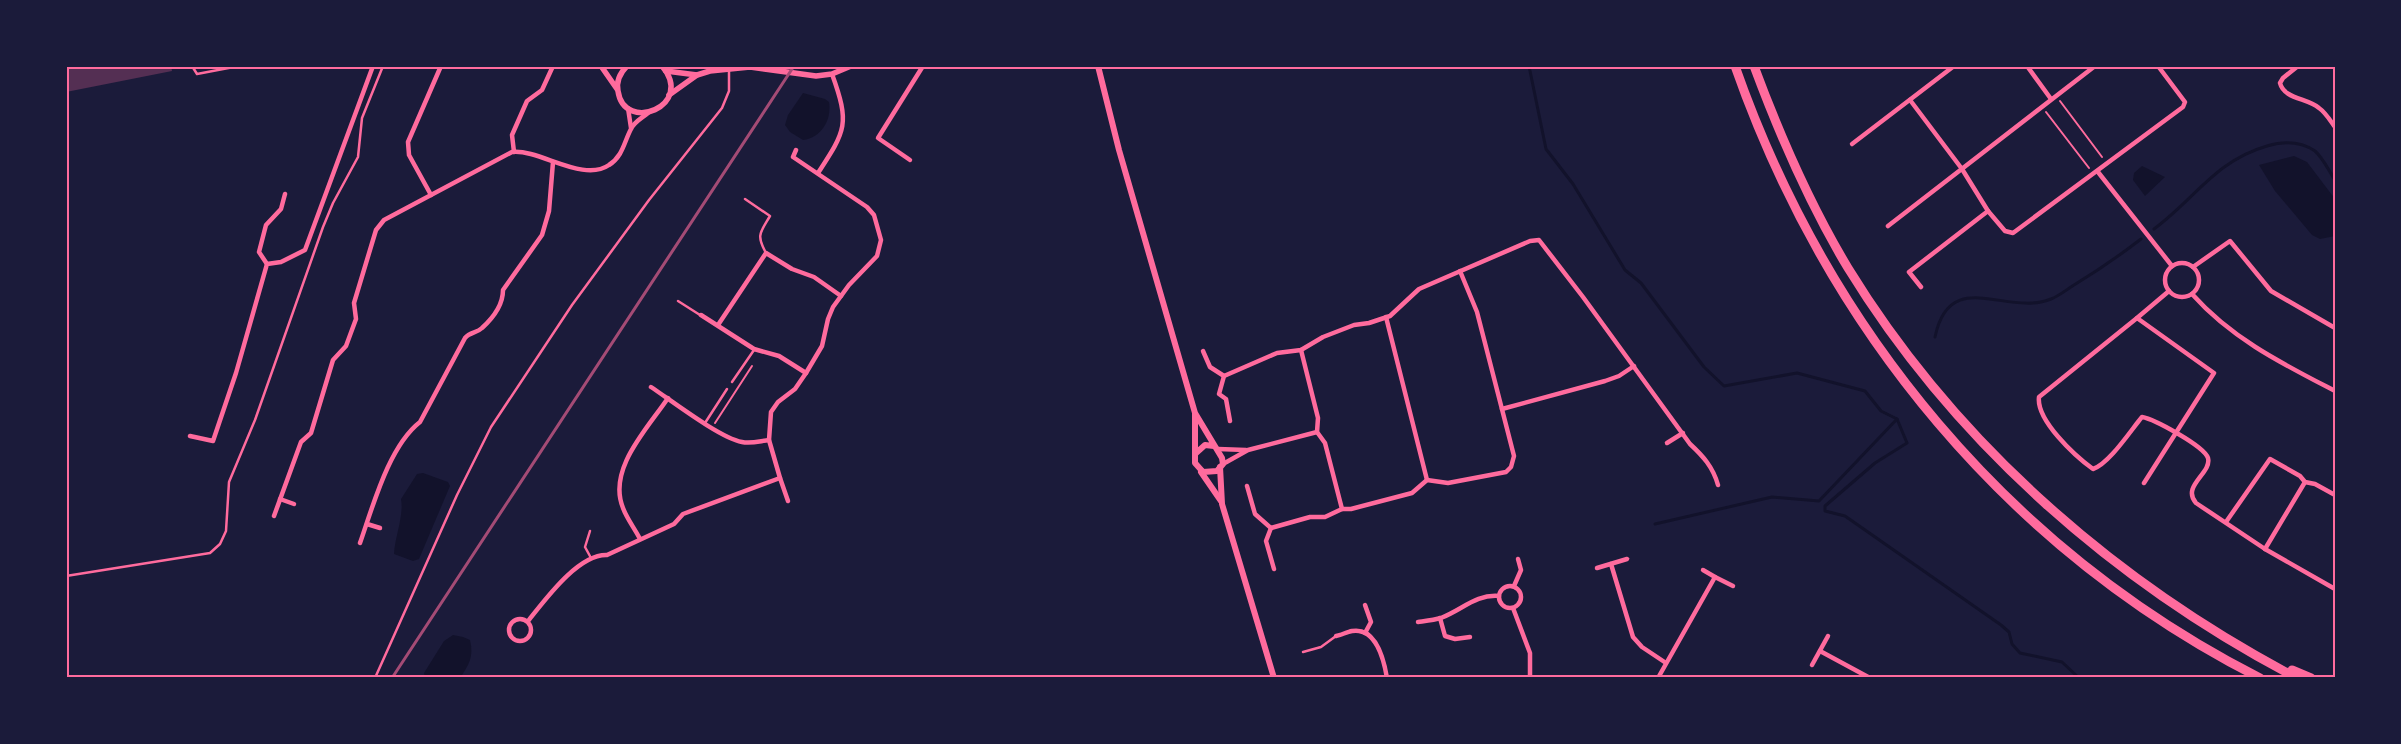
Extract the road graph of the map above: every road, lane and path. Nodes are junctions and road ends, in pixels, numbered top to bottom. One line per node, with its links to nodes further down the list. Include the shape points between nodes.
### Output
1 (192, 66): 2 (lane, via 197,74)
2 (239, 66)
3 (373, 66): 48 (street, via 305,250 281,262)
4 (383, 66): 118 (lane, via 362,118 358,157 323,227 255,420 229,482 226,530 220,544 210,553)
5 (441, 66): 43 (street, via 408,142 409,156)
6 (553, 66): 35 (street, via 542,90 527,101 512,136)
7 (601, 66): 23 (street)
8 (627, 66): 23 (street, via 620,76)
9 (850, 66): 21 (street)
10 (923, 66): 36 (street, via 878,138)
11 (1098, 66): 75 (main road)
12 (1735, 66): 136 (highway, via 1756,125 1813,243 1856,316 1941,427 1989,480 2072,555 2144,610)
13 (1754, 66): 133 (highway, via 1791,158 1836,247 1887,326 1949,406 2008,468 2076,530 2167,599)
14 (1954, 66): 27 (street)
15 (2027, 66): 26 (street)
16 (2095, 66): 25 (street)
17 (2158, 66): 38 (street, via 2184,105)
18 (2298, 66): 31 (street, via 2280,83 2286,93 2320,108)
19 (664, 69): 22 (street); 24 (street, via 670,80)
20 (729, 69): 21 (street, via 750,67 816,76); 22 (street); 139 (lane, via 728,91 722,108 649,200 572,306 492,427 457,495)
21 (832, 74): 40 (street, via 844,120 842,133)
22 (697, 75): 24 (street)
23 (618, 91): 29 (street)
24 (669, 95): 30 (street, via 662,106)
25 (2056, 95): 26 (street); 38 (path)
26 (2051, 98): 28 (street)
27 (1910, 100): 33 (street); 39 (street)
28 (2042, 106): 39 (street); 41 (path)
29 (628, 108): 30 (street); 32 (street)
30 (648, 113): 32 (street)
31 (2335, 126)
32 (631, 128): 37 (street, via 625,146 608,166 585,170)
33 (1852, 144)
34 (796, 150): 40 (street, via 793,157)
35 (514, 152): 37 (street, via 532,154); 43 (street)
36 (910, 160)
37 (553, 162): 104 (street, via 549,211 542,235 503,290 503,301 482,328 465,338 420,422 409,431 380,483)
38 (2107, 164): 41 (street)
39 (1962, 169): 45 (street); 46 (street)
40 (818, 173): 55 (street, via 867,206 880,230 877,256)
41 (2096, 174): 45 (street, via 2013,234 2005,231); 49 (street)
42 (285, 194): 48 (street, via 281,209 266,225 259,252)
43 (431, 195): 97 (street, via 390,216 376,230 354,303 356,319 346,346 333,360 311,433 301,442)
44 (745, 199): 47 (lane, via 770,216 759,234)
45 (1988, 211): 52 (street, via 1909,272)
46 (1888, 226)
47 (766, 253): 55 (street, via 792,269 814,277); 60 (street)
48 (267, 264): 82 (street, via 213,441)
49 (2172, 266): 50 (street, via 2183,263); 53 (street, via 2165,281)
50 (2193, 267): 54 (street, via 2199,278); 61 (street, via 2230,241 2270,291)
51 (1460, 271): 58 (street, via 1419,289); 66 (street, via 1539,240); 74 (street, via 1477,312)
52 (1921, 287)
53 (2169, 291): 54 (street, via 2183,297); 59 (street)
54 (2192, 294): 72 (street, via 2223,324 2264,354)
55 (840, 296): 67 (street, via 828,319 822,346)
56 (678, 301): 57 (lane)
57 (701, 315): 60 (street)
58 (1386, 317): 63 (street, via 1354,324); 91 (street)
59 (2137, 318): 80 (street, via 2214,373); 80 (street, via 2039,398 2038,406 2046,421 2093,469 2100,467 2142,417)
60 (718, 325): 62 (street)
61 (2335, 328)
62 (754, 349): 64 (street); 69 (lane)
63 (1301, 350): 68 (street, via 1277,353); 79 (street, via 1318,418)
64 (761, 351): 67 (street, via 779,356); 78 (path)
65 (1203, 351): 68 (street, via 1210,366)
66 (1634, 366): 74 (street, via 1619,376); 81 (street)
67 (806, 374): 83 (street, via 771,412)
68 (1224, 376): 76 (street, via 1219,394 1226,399)
69 (732, 382)
70 (651, 387): 73 (street)
71 (727, 388): 77 (lane)
72 (2335, 391)
73 (668, 398): 77 (street); 108 (street, via 626,461 619,483 622,507)
74 (1502, 409): 91 (street, via 1514,456 1506,472 1448,483)
75 (1195, 413): 85 (main road); 87 (main road)
76 (1230, 420)
77 (705, 423): 78 (street)
78 (712, 427): 83 (street, via 742,442)
79 (1317, 432): 86 (street); 101 (street, via 1325,443)
80 (2175, 433): 93 (street); 103 (street, via 2208,458 2208,465 2192,492 2193,499)
81 (1683, 434): 84 (street); 94 (street, via 1705,458)
82 (190, 436)
83 (769, 440): 90 (street)
84 (1667, 443)
85 (1216, 448): 86 (street); 87 (main road, via 1205,445); 88 (main road)
86 (1248, 450): 88 (street)
87 (1195, 454): 89 (main road, via 1194,463)
88 (1221, 465): 89 (main road, via 1212,473); 100 (main road)
89 (1199, 470): 100 (main road)
90 (780, 478): 98 (street); 108 (street, via 683,514 674,524)
91 (1427, 480): 101 (street, via 1412,493)
92 (2305, 482): 96 (street); 103 (street, via 2270,459); 110 (street)
93 (2144, 483)
94 (1718, 485)
95 (1247, 486): 106 (street, via 1255,514)
96 (2335, 495)
97 (280, 499): 99 (street); 102 (street)
98 (788, 501)
99 (294, 504)
100 (1222, 504): 140 (main road)
101 (1342, 509): 106 (street, via 1325,517 1310,517)
102 (274, 516)
103 (2226, 522): 110 (street)
104 (366, 524): 105 (street); 109 (street)
105 (380, 528)
106 (1271, 528): 116 (street, via 1266,540)
107 (590, 531): 111 (lane, via 584,547)
108 (640, 539): 111 (street, via 607,555)
109 (360, 543)
110 (2265, 549): 122 (street)
111 (591, 558): 127 (street, via 561,582)
112 (1518, 559): 120 (street, via 1521,570)
113 (1627, 559): 114 (street)
114 (1612, 564): 115 (street); 137 (street, via 1633,637)
115 (1597, 568)
116 (1274, 569)
117 (1703, 570): 119 (street)
118 (66, 576)
119 (1715, 577): 121 (street); 137 (street)
120 (1514, 586): 123 (street, via 1504,587); 125 (street, via 1522,596 1520,603)
121 (1734, 586)
122 (2335, 589)
123 (1499, 596): 125 (street, via 1503,606); 126 (street, via 1488,595 1474,600)
124 (1365, 605): 129 (street, via 1371,622)
125 (1513, 608): 142 (street, via 1530,653)
126 (1440, 618): 128 (street); 132 (street, via 1445,636 1455,640)
127 (528, 621): 127 (street, via 531,635 526,640 512,638 509,627 512,622 517,618)
128 (1418, 622)
129 (1365, 633): 130 (street, via 1353,631); 141 (street, via 1381,652)
130 (1336, 636): 135 (lane, via 1322,647)
131 (1828, 636): 134 (street)
132 (1470, 637)
133 (2248, 650): 147 (highway); 148 (highway)
134 (1820, 651): 138 (street); 144 (street)
135 (1303, 652)
136 (2228, 661): 145 (highway); 146 (highway)
137 (1666, 663): 143 (street)
138 (1812, 665)
139 (375, 678)
140 (1274, 678)
141 (1386, 678)
142 (1530, 678)
143 (1658, 678)
144 (1870, 678)
145 (2254, 678)
146 (2260, 678)
147 (2297, 678)
148 (2310, 678)

